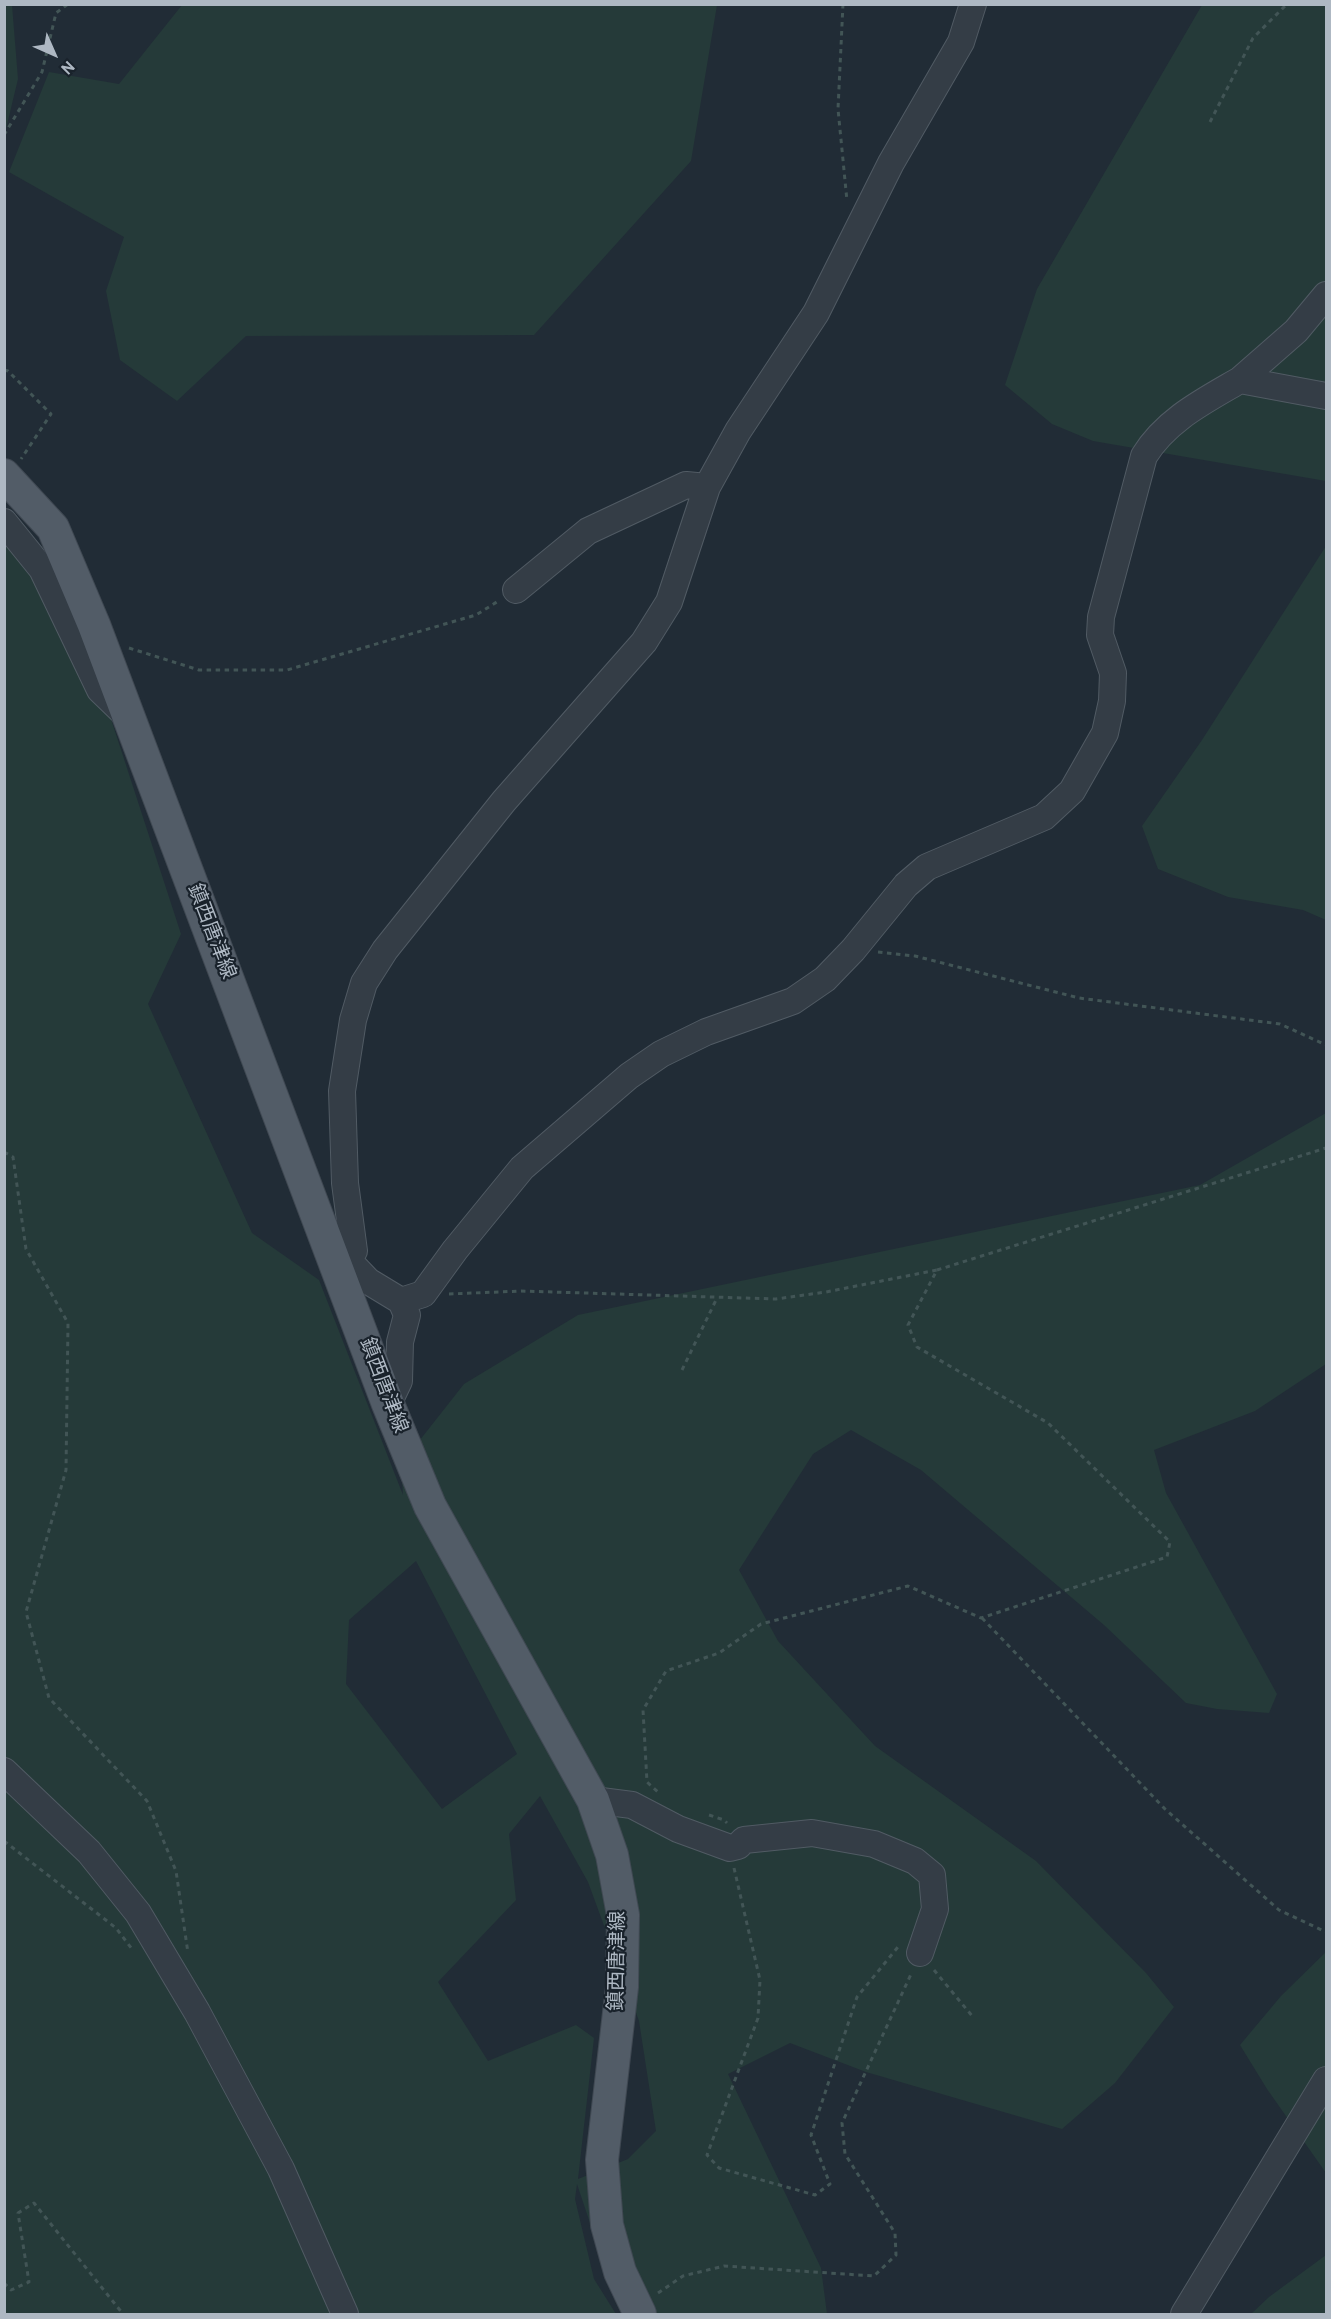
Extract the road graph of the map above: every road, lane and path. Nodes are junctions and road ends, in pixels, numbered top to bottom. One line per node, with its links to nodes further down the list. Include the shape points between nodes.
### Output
1 (68, 4): 6 (path, via 56,13 42,72)
2 (843, 4): 7 (path, via 838,109)
3 (974, 4): 7 (street, via 961,42 891,163)
4 (1287, 4): 5 (path, via 1253,38)
5 (1210, 122)
6 (4, 135)
7 (851, 242): 13 (street, via 816,313 738,431)
8 (1326, 295): 10 (street, via 1296,331)
9 (4, 370): 12 (path, via 51,414)
10 (1240, 380): 11 (street); 18 (street, via 1186,412 1155,438 1144,456 1101,617 1100,635 1113,674 1112,701 1105,733 1072,791 1044,817 927,867 906,885)
11 (1326, 396)
12 (6, 477): 17 (main road, 鎮西唐津線, via 53,528)
13 (707, 487): 15 (street, via 687,485 588,531); 22 (street, via 669,602 644,642 504,801 364,982 353,1020 342,1091 345,1183 354,1251)
14 (4, 522): 17 (street, via 42,569 100,690)
15 (516, 590): 16 (path, via 476,615 287,670 199,670)
16 (125, 647)
17 (130, 720): 22 (main road, 鎮西唐津線)
18 (853, 950): 19 (path, via 915,956 1079,998 1280,1024); 24 (street, via 825,979 793,1001 706,1032 661,1054 629,1076 522,1168)
19 (1326, 1045)
20 (1326, 1148): 23 (path)
21 (4, 1152): 37 (path, via 13,1157 26,1249 68,1323 66,1470 27,1611 49,1698 147,1801 176,1872)
22 (342, 1262): 24 (street, via 368,1281); 27 (main road, 鎮西唐津線)
23 (937, 1269): 25 (path, via 776,1299); 28 (path, via 908,1325 917,1347 1048,1423 1170,1542 1167,1557)
24 (412, 1298): 25 (path, via 521,1291); 27 (street, via 400,1342 399,1381)
25 (717, 1298): 26 (path)
26 (682, 1370)
27 (388, 1404): 31 (main road, 鎮西唐津線, via 430,1506)
28 (981, 1618): 30 (path, via 908,1586 761,1624 718,1653 666,1671 643,1710 647,1782); 35 (path, via 1165,1809 1279,1910)
29 (4, 1771): 44 (street, via 89,1852 138,1913 197,2012 280,2169)
30 (661, 1796)
31 (592, 1800): 34 (street, via 632,1805 678,1829); 42 (main road, 鎮西唐津線, via 612,1855 623,1915 621,1987 602,2160 608,2225 620,2272)
32 (701, 1813): 34 (path, via 724,1820)
33 (4, 1841): 38 (path, via 116,1928)
34 (736, 1844): 36 (street, via 812,1833 874,1844 915,1861 932,1875 935,1909); 36 (path, via 760,1980 758,2018 707,2155 719,2168 815,2195 830,2184 811,2135 857,1997)
35 (1326, 1932)
36 (910, 1949): 39 (path); 42 (path, via 842,2123 845,2154 895,2233 896,2255 874,2277 724,2266 683,2276)
37 (188, 1953)
38 (137, 1954)
39 (973, 2017)
40 (1326, 2080): 45 (street)
41 (4, 2283): 43 (path, via 11,2290 29,2282 18,2213 34,2203)
42 (638, 2311)
43 (123, 2314)
44 (345, 2314)
45 (1184, 2314)

